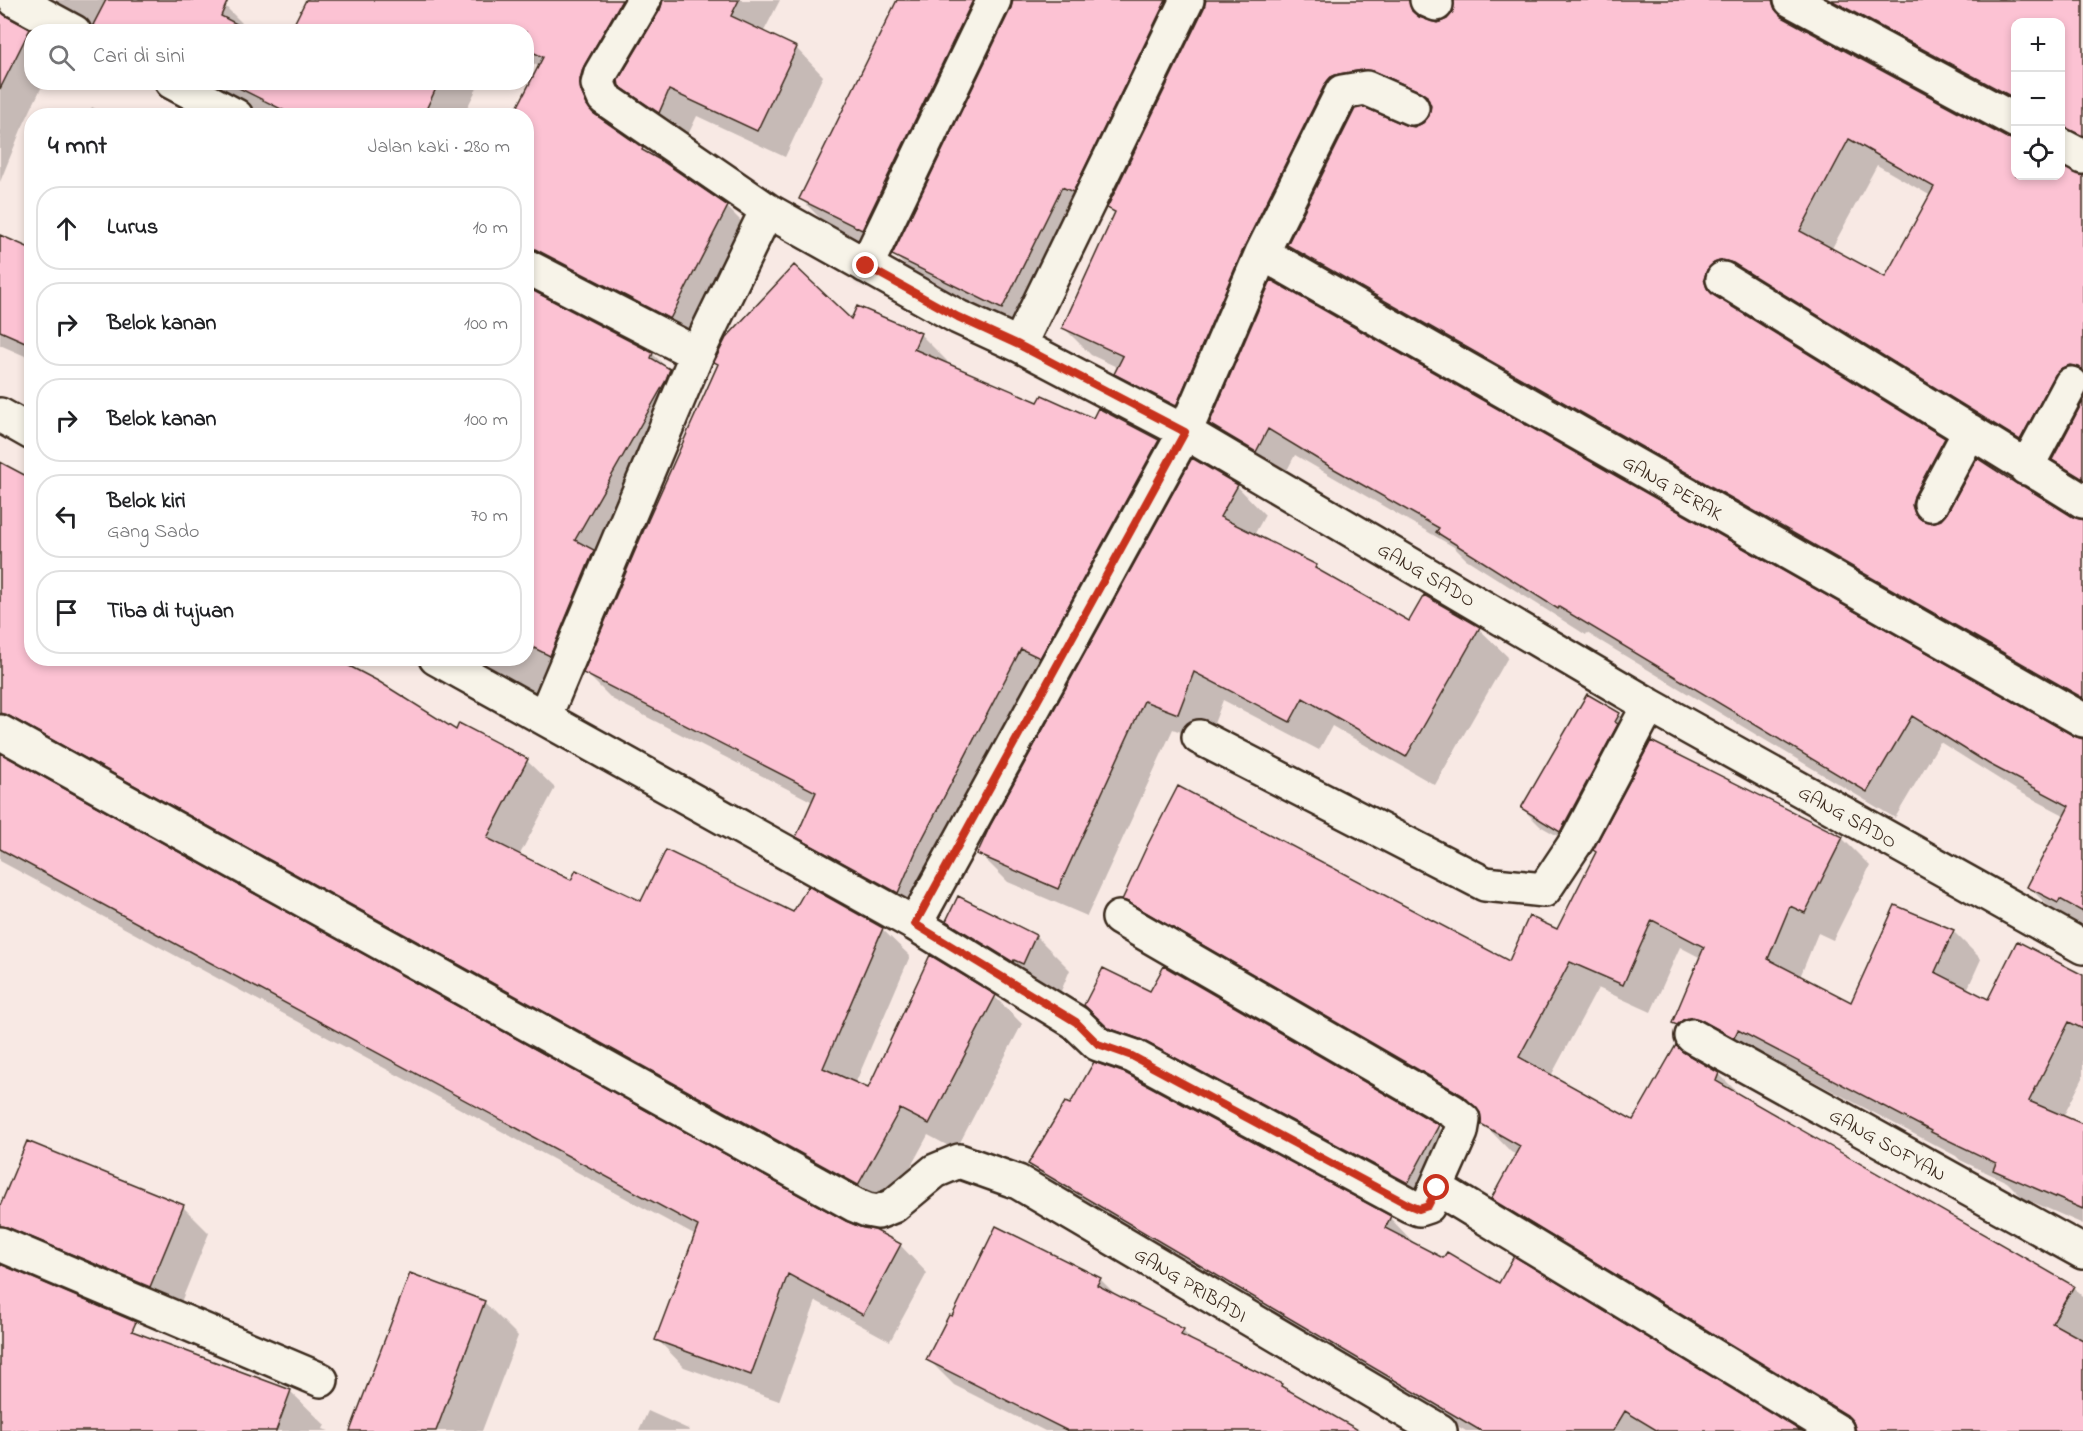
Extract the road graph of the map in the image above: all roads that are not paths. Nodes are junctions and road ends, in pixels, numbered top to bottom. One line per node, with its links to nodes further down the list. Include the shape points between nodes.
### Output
1 (15, 0): 6 (street)
2 (644, 0): 13 (street, GANG SADO, via 601,73 598,84 604,98)
3 (994, 0): 15 (street)
4 (1187, 0): 18 (street)
5 (1791, 0): 10 (street)
6 (64, 18)
7 (187, 90): 8 (street)
8 (221, 108)
9 (1412, 108): 14 (street, via 1366,88 1342,92)
10 (2011, 118)
11 (2065, 147): 12 (street)
12 (2083, 157)
13 (767, 210): 15 (street, GANG SADO); 19 (street)
14 (1262, 252): 24 (street); 31 (street, GANG PERAK)
15 (866, 266): 18 (street, GANG SADO, via 958,317)
16 (534, 270): 19 (street)
17 (1723, 279): 23 (street)
18 (1019, 345): 24 (street, GANG SADO)
19 (697, 354): 30 (street)
20 (2071, 384): 25 (street)
21 (0, 415): 22 (street)
22 (24, 428)
23 (1970, 431): 25 (street); 27 (street)
24 (1185, 432): 29 (street, GANG SADO); 35 (street)
25 (2026, 468): 26 (street)
26 (2083, 501)
27 (1931, 504)
28 (450, 666): 30 (street)
29 (1649, 705): 33 (street, via 1578,839 1544,890 1485,884); 36 (street, GANG SADO)
30 (544, 718): 35 (street)
31 (2083, 720)
32 (0, 732): 42 (street, GANG PRIBADI, via 855,1205 878,1212 893,1206 935,1171 958,1161 1018,1182)
33 (1199, 737)
34 (1119, 918): 38 (street, via 1463,1120)
35 (915, 924): 38 (street, via 1076,1022 1098,1044 1132,1056 1409,1205 1419,1209 1428,1206)
36 (2083, 947)
37 (1692, 1036): 40 (street, GANG SOFYAN)
38 (1437, 1188): 43 (street)
39 (0, 1244): 41 (street)
40 (2083, 1252)
41 (321, 1380)
42 (1440, 1431)
43 (1837, 1431)

